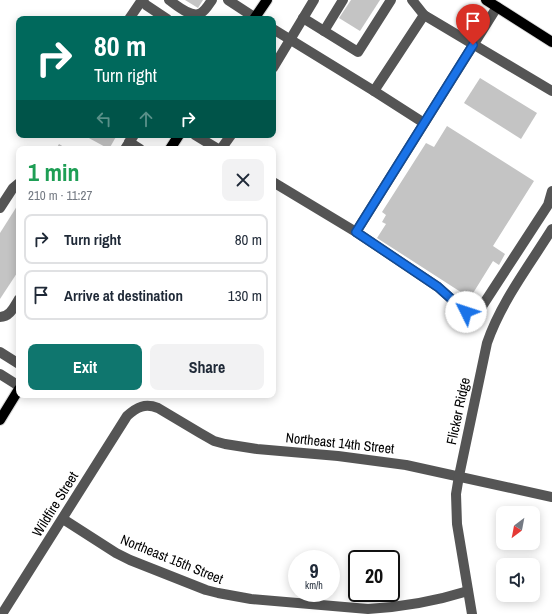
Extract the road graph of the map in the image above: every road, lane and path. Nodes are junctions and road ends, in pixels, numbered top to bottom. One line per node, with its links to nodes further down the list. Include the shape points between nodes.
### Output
1 (142, 0): 13 (street); 14 (street)
2 (169, 0): 3 (street, via 197,15 202,13)
3 (212, 0)
4 (228, 0): 15 (street)
5 (267, 0): 16 (main road)
6 (314, 0): 17 (street)
7 (343, 0): 19 (street)
8 (391, 0): 20 (street)
9 (412, 0): 12 (street)
10 (486, 0): 11 (main road)
11 (497, 7): 22 (main road); 24 (street)
12 (424, 15): 24 (street); 26 (street)
13 (131, 16)
14 (163, 16)
15 (251, 16)
16 (257, 16)
17 (303, 18): 19 (street); 21 (street)
18 (276, 31): 21 (street)
19 (324, 31): 23 (street)
20 (366, 39): 23 (street); 23 (street, via 358,52)
21 (290, 40): 25 (street); 26 (street)
22 (552, 42)
23 (344, 43)
24 (473, 45): 27 (street); 28 (street)
25 (276, 63)
26 (374, 91): 28 (street)
27 (552, 91)
28 (424, 123): 36 (street)
29 (200, 138): 30 (street)
30 (213, 146)
31 (276, 184): 36 (street)
32 (16, 186): 34 (street)
33 (552, 191): 36 (street, via 548,205 479,311 466,312 438,287)
34 (0, 208)
35 (552, 229): 46 (street, Flicker Ridge, via 492,329)
36 (356, 232)
37 (16, 304): 38 (street, via 10,314)
38 (0, 318)
39 (0, 352): 40 (street)
40 (16, 362)
41 (0, 374): 42 (street)
42 (16, 386)
43 (16, 393): 45 (main road)
44 (133, 411): 46 (street, Northeast 14th Street, via 140,406 158,408 204,436 226,444 406,465); 48 (street, Wildfire Street)
45 (0, 420)
46 (459, 476): 47 (street, Northeast 14th Street); 49 (street, Flicker Ridge, via 456,507)
47 (552, 497)
48 (63, 519): 49 (street, Northeast 15th Street, via 130,560 206,590 232,596 368,609 421,602); 50 (street, Wildfire Street)
49 (468, 591): 51 (street, Flicker Ridge)
50 (2, 614)
51 (472, 614)

